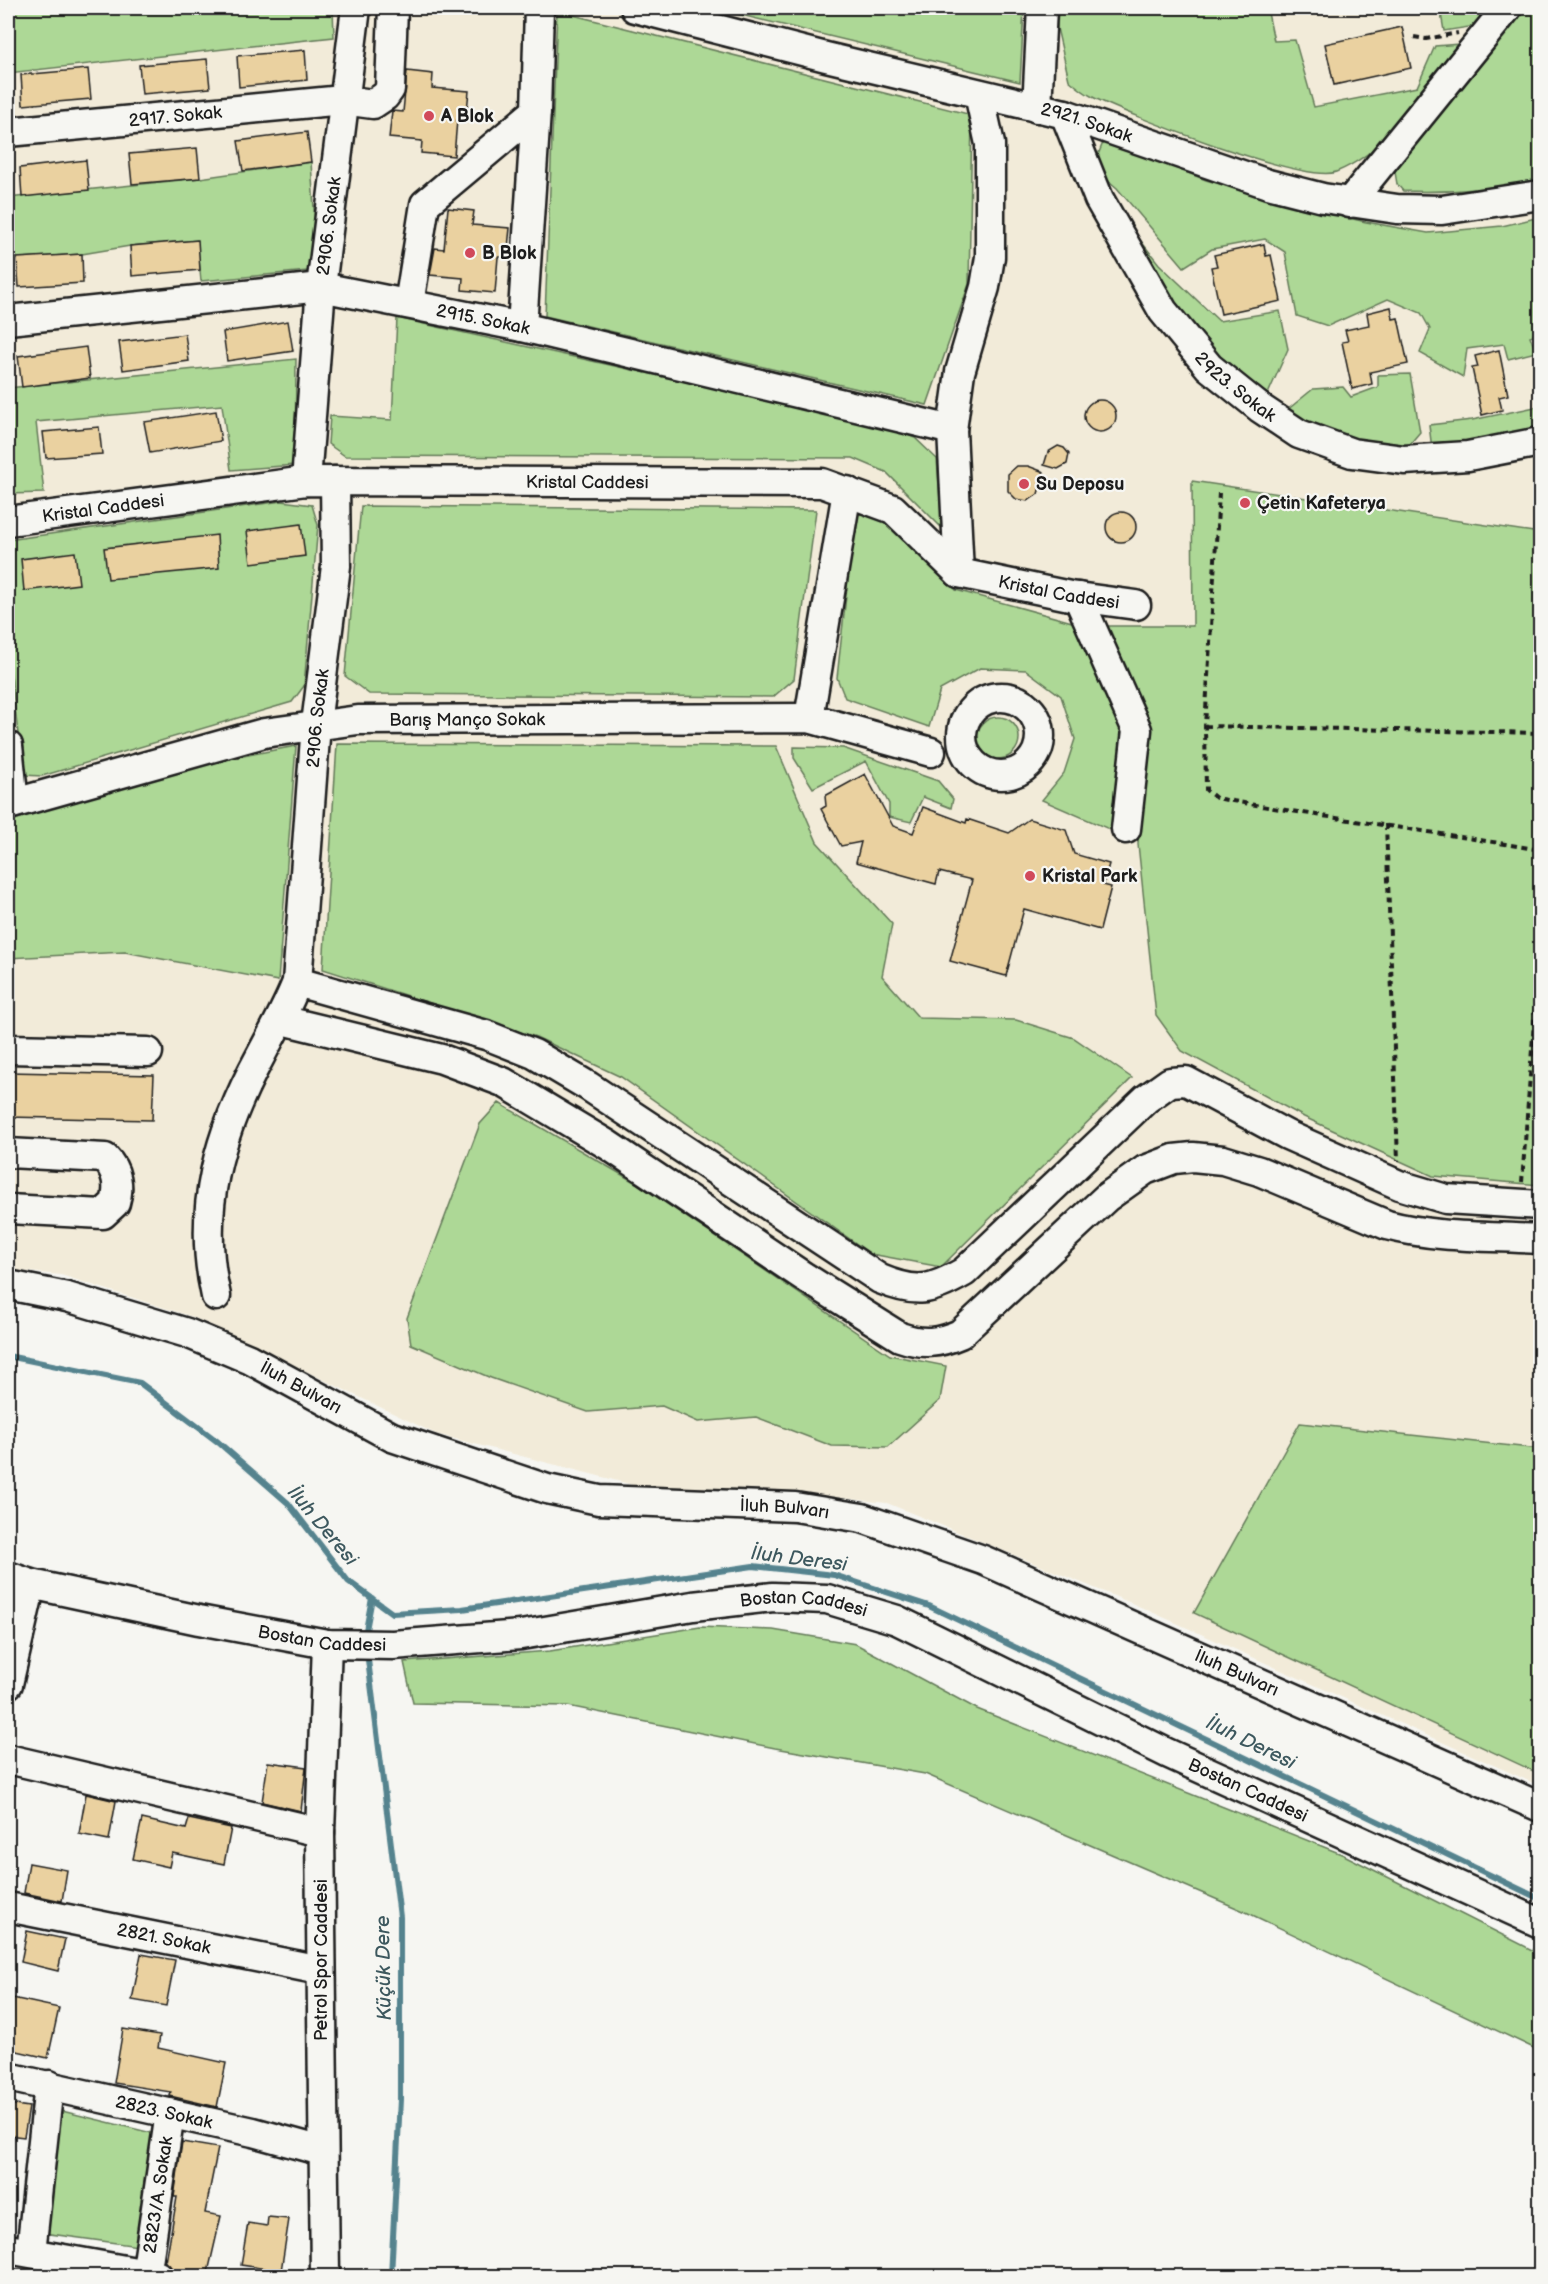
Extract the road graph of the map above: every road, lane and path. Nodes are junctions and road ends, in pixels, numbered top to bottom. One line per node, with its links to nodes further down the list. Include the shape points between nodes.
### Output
1 (356, 8): 9 (street, 2906. Sokak)
2 (393, 8): 9 (street, 2917. Sokak, via 390,89 373,104)
3 (539, 8): 11 (street)
4 (635, 8): 8 (street, 2921. Sokak)
5 (1042, 8): 10 (street)
6 (1500, 17): 7 (path, via 1426,39); 15 (street)
7 (1414, 37)
8 (979, 94): 10 (street, 2921. Sokak); 20 (street, via 990,144 990,257 960,372)
9 (343, 100): 13 (street, 2917. Sokak); 16 (street, 2906. Sokak)
10 (1037, 108): 12 (street, 2921. Sokak)
11 (536, 111): 17 (street, via 425,204); 19 (street)
12 (1065, 114): 15 (street, 2921. Sokak, via 1268,183); 21 (street, 2923. Sokak, via 1098,199 1163,311 1209,367 1260,408 1299,434 1341,450 1404,460 1468,456)
13 (8, 132)
14 (1540, 195): 15 (street, 2921. Sokak, via 1442,210)
15 (1349, 203)
16 (321, 287): 17 (street, 2915. Sokak); 18 (street, 2915. Sokak); 22 (street, 2906. Sokak)
17 (409, 304): 19 (street, 2915. Sokak)
18 (8, 320)
19 (522, 327): 20 (street, 2915. Sokak)
20 (952, 430): 27 (street)
21 (1540, 442)
22 (306, 481): 23 (street, Kristal Caddesi); 26 (street, Kristal Caddesi)
23 (334, 481): 24 (street, Kristal Caddesi, via 822,483); 31 (street, 2906. Sokak, via 336,566)
24 (847, 490): 27 (street, Kristal Caddesi, via 893,509); 30 (street)
25 (1219, 493): 33 (path)
26 (8, 520)
27 (959, 573): 28 (street, Kristal Caddesi)
28 (1078, 597): 29 (street, Kristal Caddesi); 40 (street, via 1137,730)
29 (1136, 605)
30 (809, 718): 31 (street, Barış Manço Sokak, via 430,719); 36 (street, Barış Manço Sokak)
31 (316, 724): 38 (street, Barış Manço Sokak, via 264,733); 43 (street, 2906. Sokak)
32 (963, 725): 36 (street); 37 (street, via 964,750); 37 (street, via 977,705 1000,697 1023,704 1038,723 1037,749 1026,765 1008,774)
33 (1205, 726): 34 (path); 39 (path, via 1206,790 1216,798)
34 (1540, 733)
35 (8, 746): 38 (street)
36 (931, 752): 37 (street, Barış Manço Sokak)
37 (982, 770)
38 (11, 804)
39 (1386, 824): 41 (path); 48 (path)
40 (1126, 829)
41 (1540, 850)
42 (1540, 943): 49 (path)
43 (298, 969): 44 (street, 2906. Sokak); 48 (street, via 534,1054 880,1279 913,1290 943,1284 964,1272 1146,1099 1170,1082 1186,1081 1287,1135)
44 (282, 1020): 51 (street, via 442,1059 503,1083 608,1145 802,1276 914,1342 943,1341 960,1334 1107,1197 1145,1170 1174,1159 1223,1160 1250,1168 1402,1230); 53 (street, 2906. Sokak, via 243,1092 217,1158 210,1192 209,1227 209,1265)
45 (8, 1049): 46 (street)
46 (148, 1052)
47 (8, 1153): 50 (street, via 105,1158 117,1178 115,1203 103,1214)
48 (1399, 1185): 49 (street, via 1446,1199)
49 (1530, 1204)
50 (8, 1209)
51 (1540, 1239)
52 (8, 1285): 58 (street, İluh Bulvarı, via 67,1297 187,1333 249,1359 392,1437 547,1489 599,1500 795,1507 862,1518 983,1560)
53 (216, 1296)
54 (19, 1580): 55 (street, Bostan Caddesi); 56 (street)
55 (327, 1644): 59 (street, Petrol Spor Caddesi); 61 (street, Bostan Caddesi, via 393,1645 522,1635 773,1597 827,1599 897,1620 1167,1753)
56 (8, 1684)
57 (8, 1759): 59 (street)
58 (1540, 1806)
59 (320, 1832): 62 (street, Petrol Spor Caddesi)
60 (8, 1907): 62 (street, 2821. Sokak)
61 (1540, 1923)
62 (320, 1970): 66 (street, Petrol Spor Caddesi)
63 (8, 2077): 64 (street, 2823. Sokak)
64 (49, 2085): 65 (street, 2823. Sokak); 67 (street)
65 (170, 2113): 66 (street, 2823. Sokak); 68 (street, 2823/A. Sokak)
66 (322, 2151): 69 (street, Petrol Spor Caddesi)
67 (19, 2250): 68 (street)
68 (150, 2276)
69 (325, 2277)

